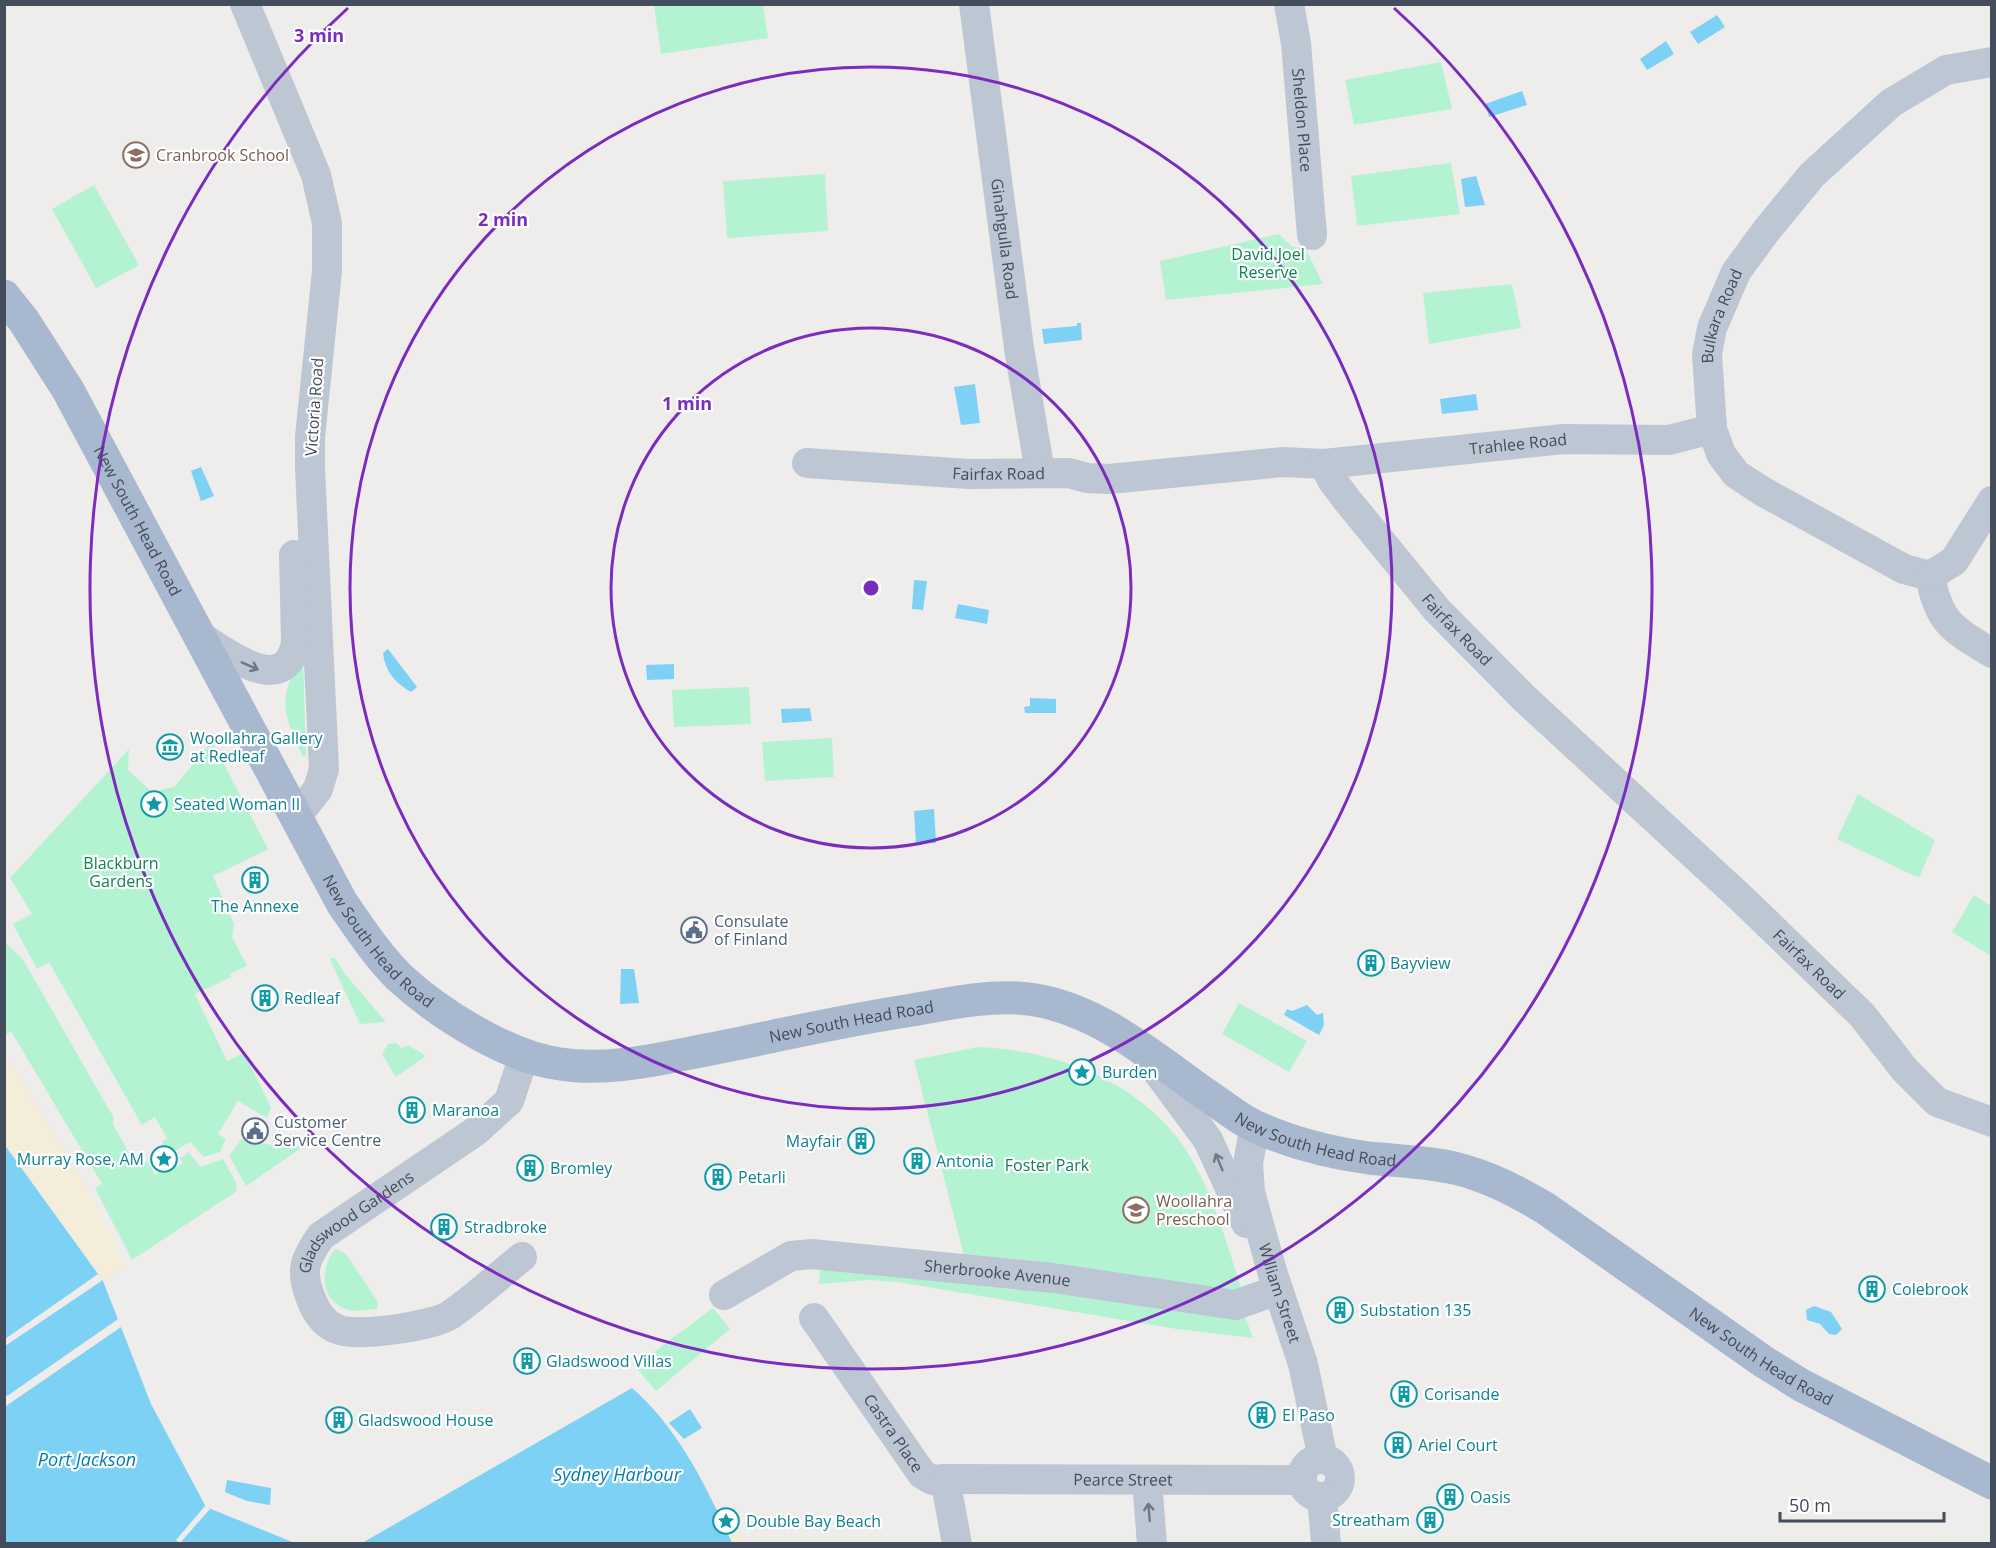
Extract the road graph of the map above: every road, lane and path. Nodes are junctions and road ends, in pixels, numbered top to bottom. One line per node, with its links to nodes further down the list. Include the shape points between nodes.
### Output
1 (245, 4): 7 (street, Victoria Road, via 296,121 322,200 328,260)
2 (974, 4): 11 (street, Ginahgulla Road, via 1019,348)
3 (1289, 4): 5 (street, Sheldon Place, via 1296,43)
4 (1992, 62): 8 (street, Bulkara Road, via 1946,70 1891,103 1812,175 1766,231 1736,272 1712,328 1707,354)
5 (1312, 235)
6 (4, 296): 14 (main road, New South Head Road, via 58,373)
7 (321, 316): 14 (street, one-way to 7, via 259,670 285,664 295,648 293,449); 16 (street, Victoria Road, via 310,468 324,769 318,789)
8 (1712, 429): 10 (street, Trahlee Road, via 1670,440 1564,439); 13 (street, Bulkara Road, via 1721,454 1737,474 1753,485 1904,570)
9 (807, 463): 11 (street, Fairfax Road, via 969,474)
10 (1324, 464): 11 (street, Fairfax Road, via 1283,462 1109,479); 19 (street, Fairfax Road, via 1347,500 1437,610 1524,698 1862,1015 1905,1070 1937,1102)
11 (1040, 472)
12 (1992, 501): 13 (street, via 1954,561)
13 (1930, 576): 15 (street, via 1942,616)
14 (200, 636): 16 (main road, New South Head Road)
15 (1992, 653)
16 (296, 817): 18 (main road, New South Head Road, via 342,903 399,976 428,1001)
17 (1138, 1046): 18 (main road, New South Head Road, via 1059,1006 1011,998 880,1015 645,1060 564,1065); 20 (main road, New South Head Road); 22 (street, one-way to 17, via 1242,1218 1208,1140)
18 (524, 1056): 21 (street, Gladswood Gardens, via 509,1101 476,1131 321,1236 307,1256 304,1280 324,1321 339,1330 358,1332 430,1323 448,1316)
19 (1992, 1122)
20 (1255, 1126): 22 (street, William Street, via 1249,1181); 27 (main road, New South Head Road, via 1364,1157 1453,1168 1514,1190 1801,1385)
21 (522, 1257)
22 (1275, 1280): 23 (street, Sherbrooke Avenue, via 1235,1305 1053,1278 812,1254 792,1256); 28 (street, William Street, via 1303,1364 1323,1459 1306,1466)
23 (724, 1295)
24 (814, 1318): 25 (street, Castra Place, via 922,1474)
25 (945, 1479): 26 (street, Pearce Street); 29 (street, Castra Place)
26 (1147, 1480): 28 (street, Pearce Street); 30 (street, one-way to 26)
27 (1992, 1483)
28 (1312, 1488): 31 (street)
29 (957, 1544)
30 (1152, 1544)
31 (1326, 1544)

